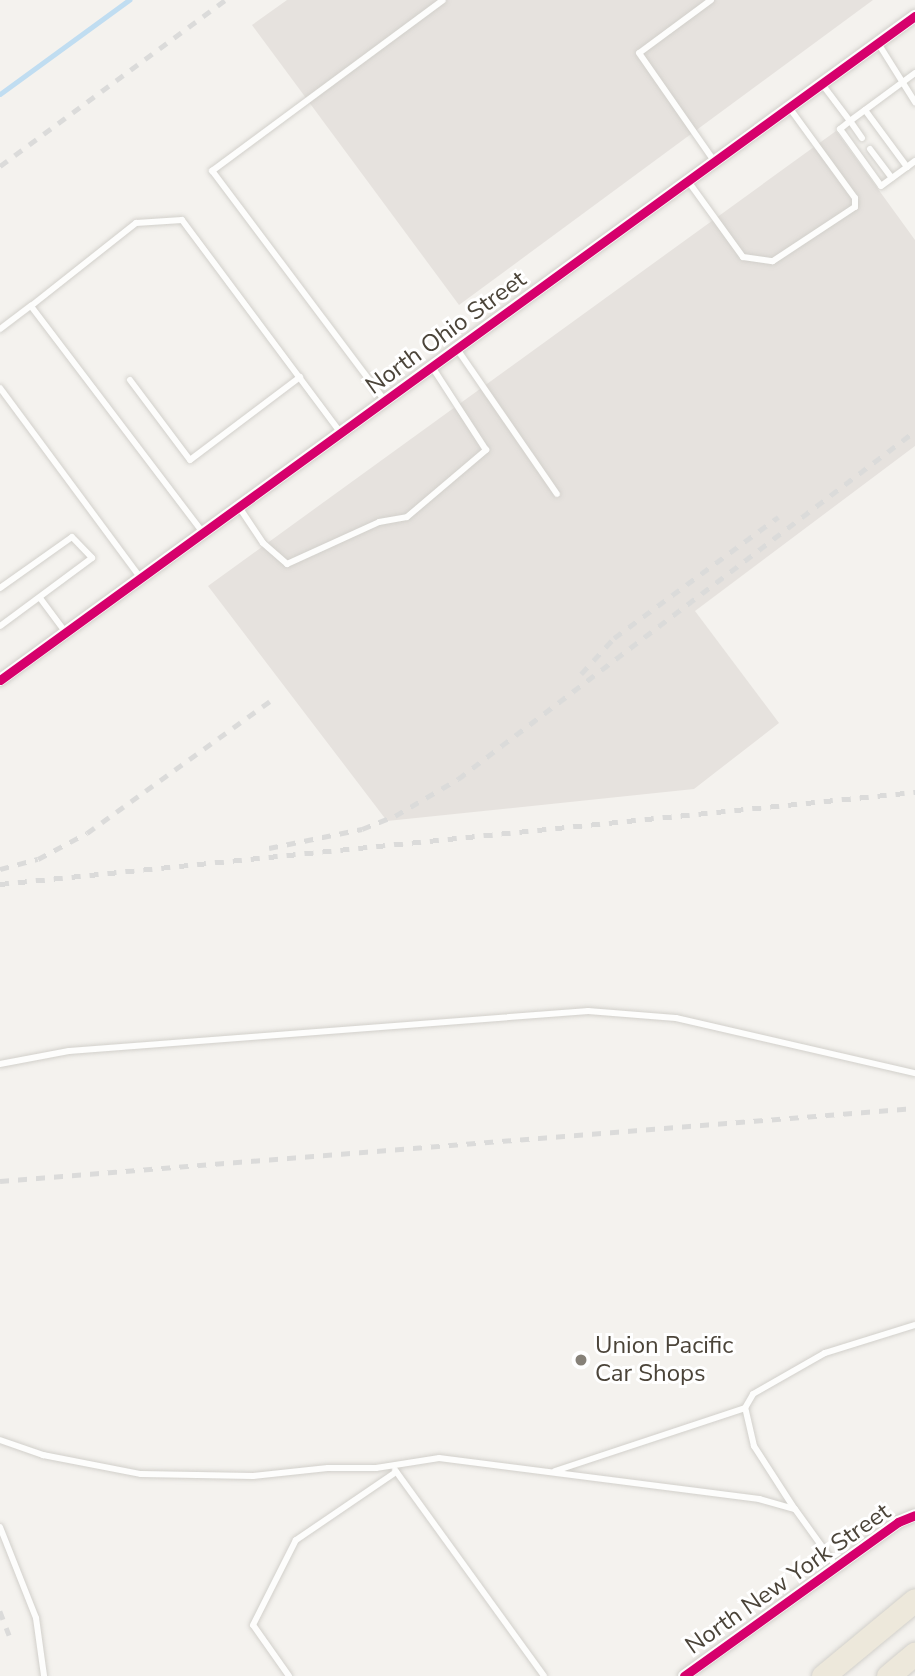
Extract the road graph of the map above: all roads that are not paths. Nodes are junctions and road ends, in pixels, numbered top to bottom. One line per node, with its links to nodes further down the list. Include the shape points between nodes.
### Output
1 (443, 0): 26 (lane, via 212,171)
2 (711, 0): 14 (lane, via 639,53)
3 (915, 16): 4 (street, North Ohio Street)
4 (878, 43): 6 (lane); 7 (street, North Ohio Street)
5 (915, 73): 6 (lane)
6 (901, 83): 8 (lane); 10 (lane)
7 (822, 84): 9 (street, North Ohio Street); 11 (lane)
8 (915, 102)
9 (789, 107): 14 (street, North Ohio Street); 18 (lane, via 855,198 855,207 773,261 743,257)
10 (865, 110): 11 (lane); 16 (lane)
11 (850, 121): 12 (lane); 17 (lane, via 840,129 881,186)
12 (862, 138)
13 (870, 149): 17 (lane)
14 (714, 161): 18 (street, North Ohio Street)
15 (915, 161): 16 (lane)
16 (907, 167): 17 (lane)
17 (892, 178)
18 (688, 181): 21 (street, North Ohio Street)
19 (31, 306): 20 (lane); 23 (lane, via 136,223 182,219); 30 (lane)
20 (0, 329)
21 (457, 349): 22 (street, North Ohio Street); 28 (lane)
22 (432, 367): 26 (street, North Ohio Street); 29 (lane, via 486,450 407,517 379,522 287,564 263,543)
23 (300, 377): 24 (lane, via 190,460); 27 (lane)
24 (130, 380)
25 (0, 388): 31 (lane)
26 (385, 401): 27 (street, North Ohio Street)
27 (341, 433): 29 (street, North Ohio Street)
28 (557, 494)
29 (239, 507): 30 (street, North Ohio Street)
30 (204, 534): 31 (street, North Ohio Street)
31 (141, 579): 35 (street, North Ohio Street)
32 (0, 589): 33 (lane, via 76,537 90,562)
33 (40, 598): 34 (lane); 35 (lane)
34 (0, 626)
35 (66, 633): 36 (street, North Ohio Street)
36 (0, 680)
37 (0, 1063): 38 (lane, via 69,1051 587,1011 676,1018)
38 (915, 1073)
39 (915, 1325): 40 (lane, via 825,1353 753,1394)
40 (745, 1408): 43 (lane); 44 (lane, via 754,1446)
41 (0, 1440): 42 (lane, via 93,1466 198,1478)
42 (394, 1469): 43 (lane, via 439,1458); 51 (lane, via 296,1540 253,1625); 52 (lane)
43 (554, 1472): 44 (lane, via 759,1499)
44 (795, 1509): 47 (lane)
45 (915, 1515): 47 (street, North New York Street)
46 (0, 1527): 50 (lane, via 36,1618)
47 (836, 1566): 53 (street, North New York Street)
48 (915, 1600): 54 (highway)
49 (915, 1653): 55 (highway)
50 (44, 1676)
51 (289, 1676)
52 (544, 1676)
53 (684, 1676)
54 (823, 1676)
55 (888, 1676)

